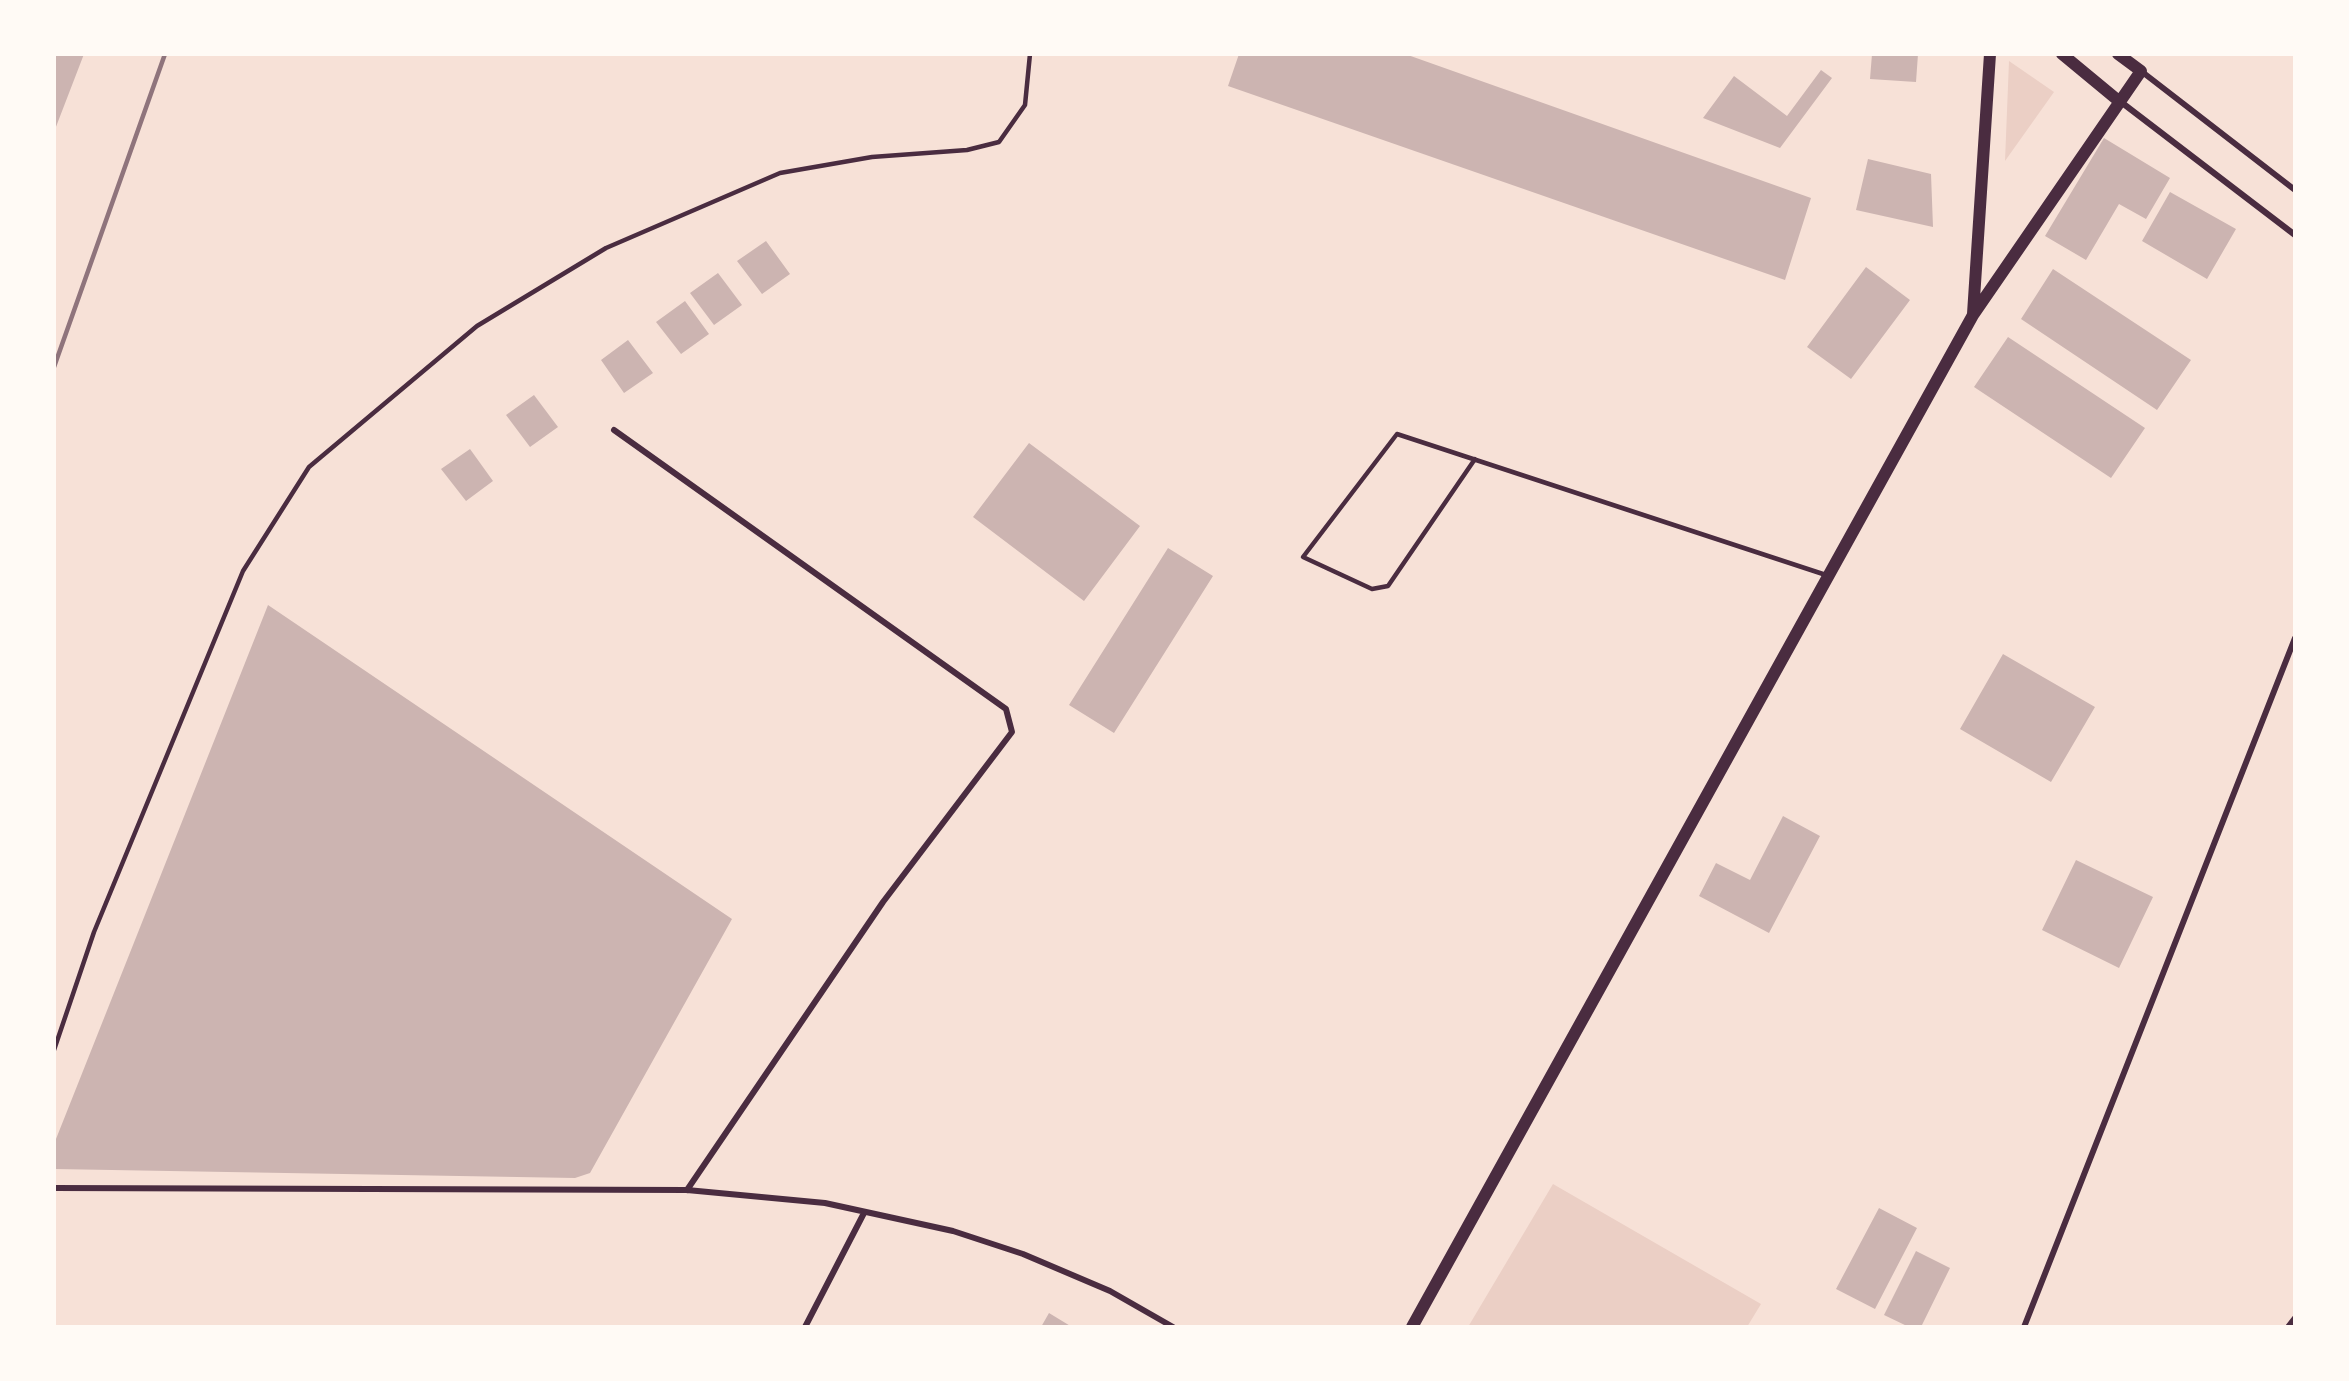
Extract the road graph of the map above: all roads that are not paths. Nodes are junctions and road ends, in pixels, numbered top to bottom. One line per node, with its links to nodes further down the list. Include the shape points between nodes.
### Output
1 (1030, 54): 14 (lane, via 1025,105 999,142 967,150 872,157 780,173 606,248 477,326 309,467 243,571 94,932)
2 (1990, 54): 9 (main road)
3 (2062, 54): 6 (main road)
4 (2118, 54): 5 (main road)
5 (2141, 71): 6 (main road); 7 (street)
6 (2120, 102): 8 (street); 9 (main road)
7 (2295, 190)
8 (2295, 235)
9 (1973, 315): 12 (main road)
10 (614, 430): 16 (street, via 1006,709 1012,732 883,902)
11 (1474, 459): 11 (lane, via 1398,434 1303,557 1372,589 1388,586); 12 (lane)
12 (1828, 576): 21 (main road)
13 (2295, 638): 22 (street)
14 (54, 1050)
15 (55, 1190): 16 (street)
16 (687, 1190): 17 (street, via 825,1203)
17 (864, 1213): 19 (street); 20 (street, via 953,1231 1023,1254 1110,1291)
18 (2295, 1318): 23 (street)
19 (805, 1327)
20 (1173, 1327)
21 (1412, 1327)
22 (2024, 1327)
23 (2288, 1327)

